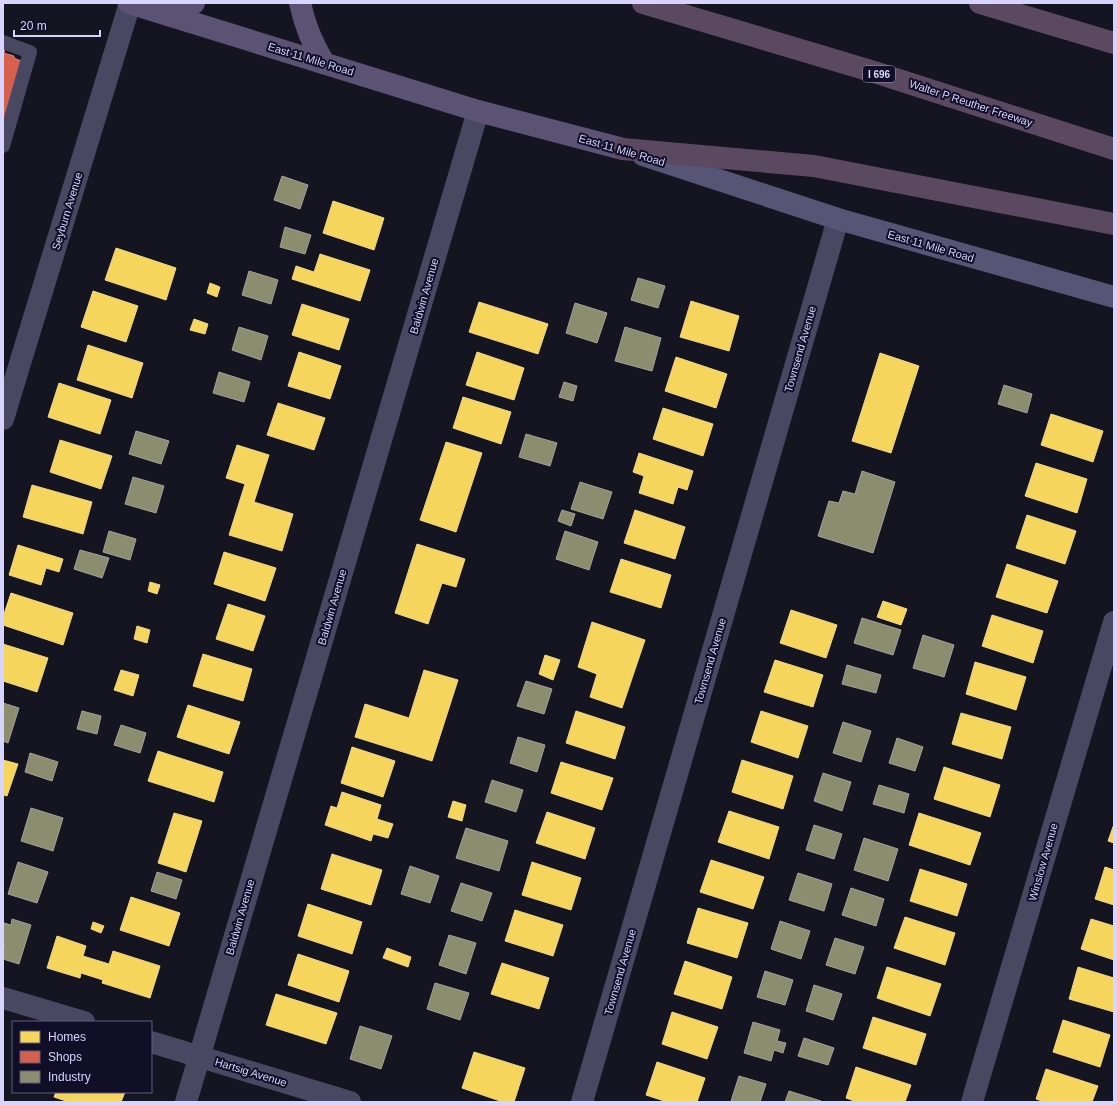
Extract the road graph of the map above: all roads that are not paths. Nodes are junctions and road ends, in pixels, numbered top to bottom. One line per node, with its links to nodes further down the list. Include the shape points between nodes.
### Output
1 (130, 3): 6 (main road, East 11 Mile Road); 17 (street, Seyburn Avenue)
2 (194, 3): 6 (main road)
3 (643, 3): 12 (highway, Walter P Reuther Freeway / I 696, via 871,71)
4 (980, 3): 8 (highway)
5 (302, 11): 9 (main road, via 311,40)
6 (171, 16): 9 (main road, East 11 Mile Road)
7 (3, 42): 11 (lane, via 30,52)
8 (1114, 42)
9 (324, 63): 10 (main road, East 11 Mile Road)
10 (478, 111): 13 (main road, East 11 Mile Road); 22 (street, Baldwin Avenue)
11 (3, 146)
12 (1114, 148)
13 (623, 149): 14 (main road, East 11 Mile Road); 15 (highway, via 814,166)
14 (838, 219): 16 (main road, East 11 Mile Road); 25 (street, Townsend Avenue)
15 (1114, 224)
16 (1114, 297)
17 (3, 419)
18 (1114, 622): 26 (street, Winslow Avenue)
19 (3, 998): 20 (street)
20 (81, 1021)
21 (152, 1042): 22 (street, Hartsig Avenue)
22 (199, 1057): 23 (street, Baldwin Avenue); 24 (street, Hartsig Avenue)
23 (186, 1102)
24 (350, 1102)
25 (582, 1102)
26 (972, 1102)

